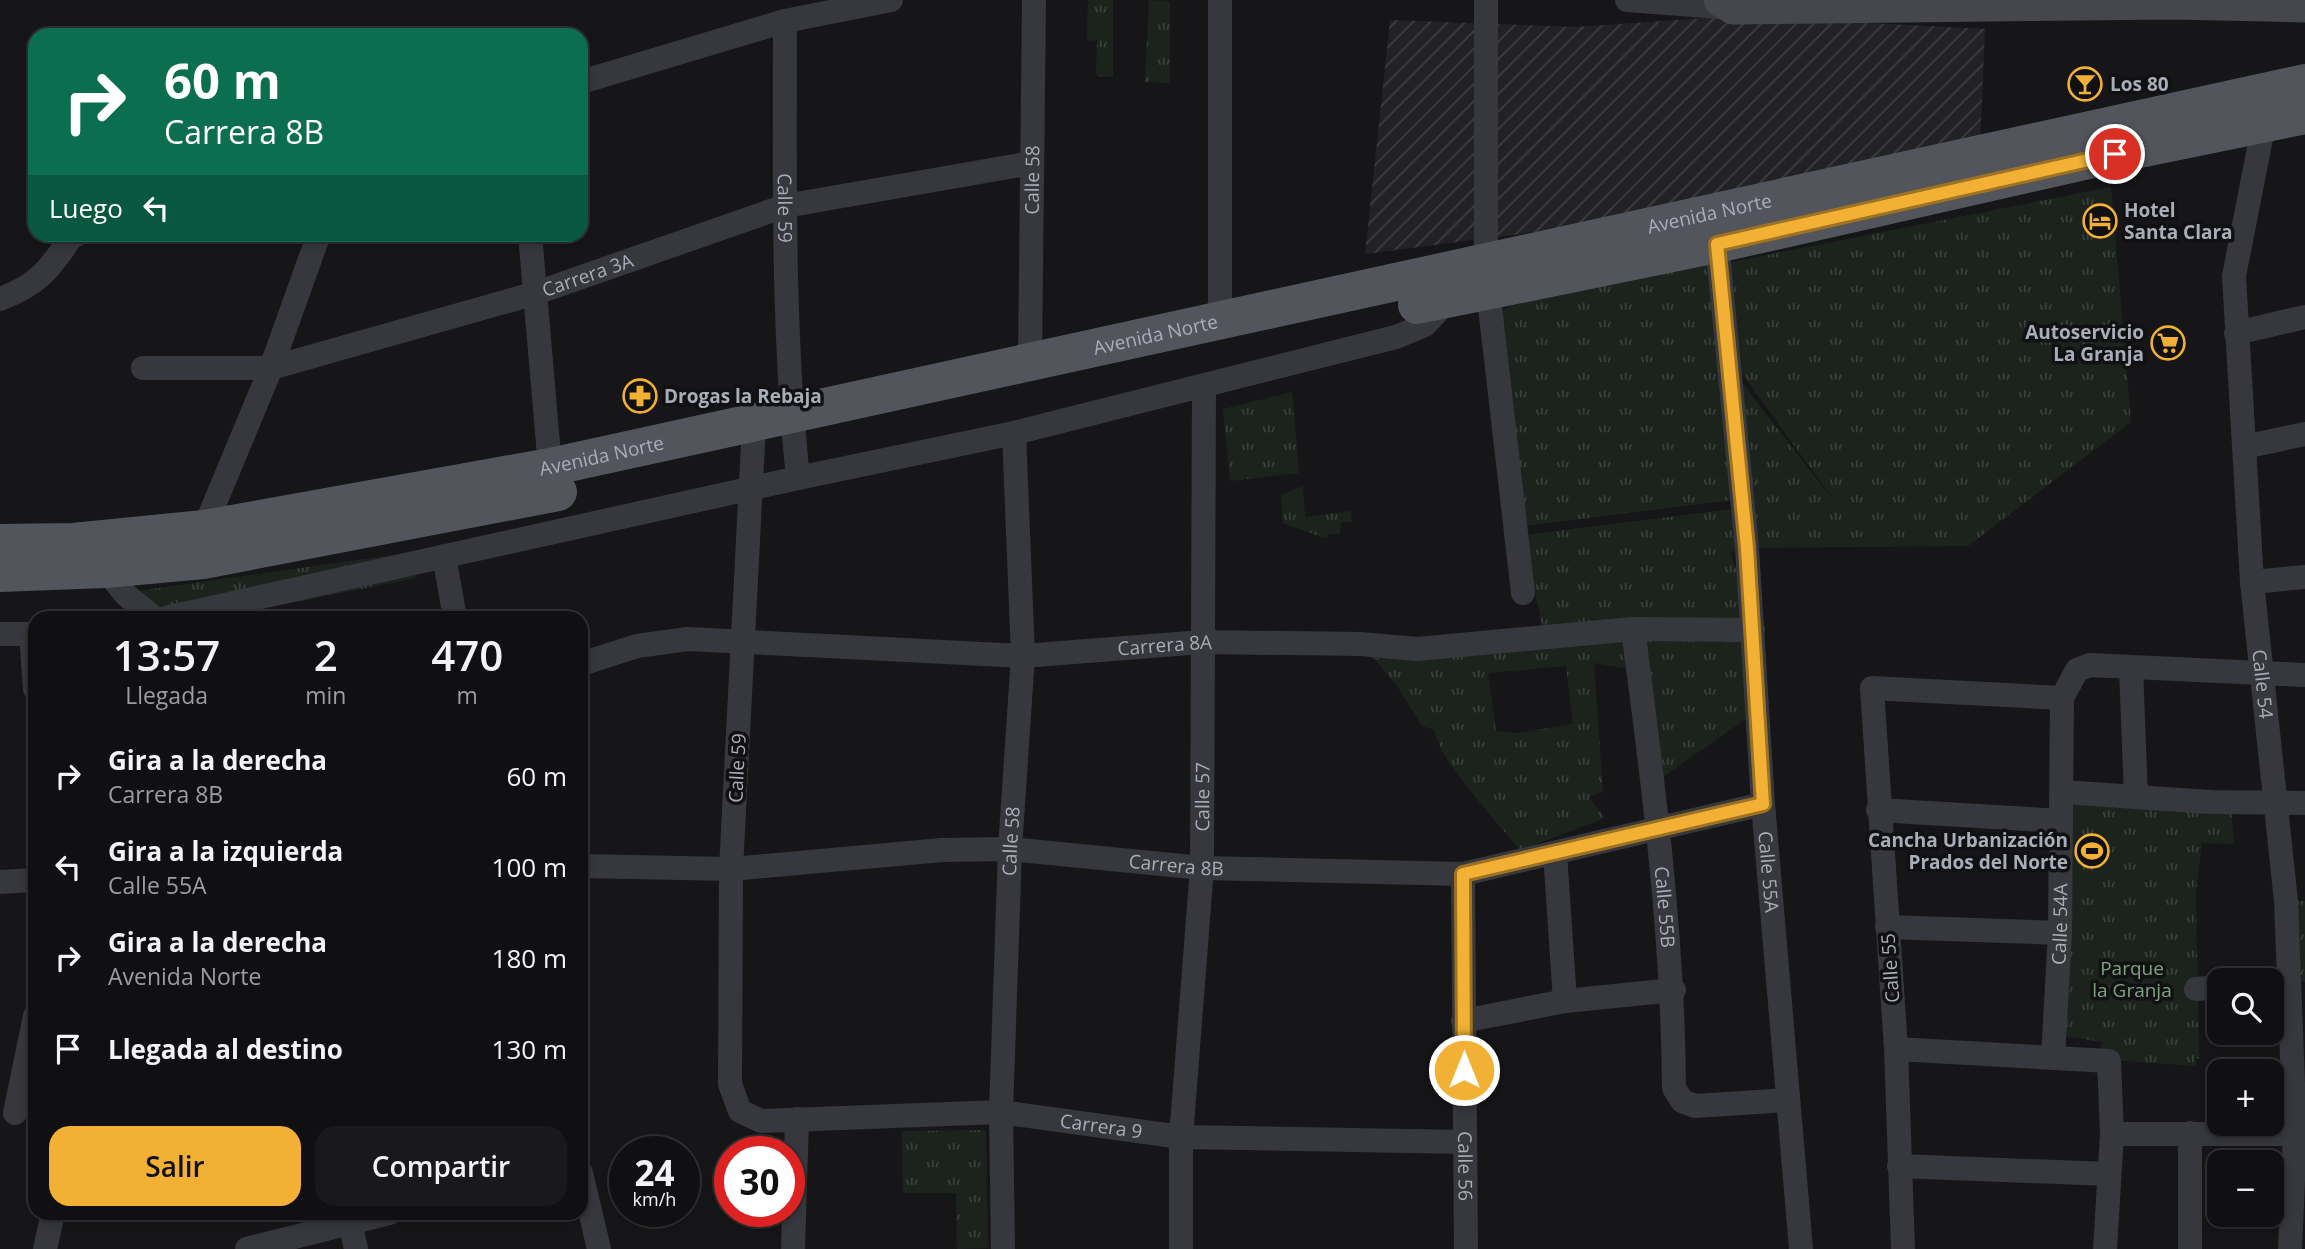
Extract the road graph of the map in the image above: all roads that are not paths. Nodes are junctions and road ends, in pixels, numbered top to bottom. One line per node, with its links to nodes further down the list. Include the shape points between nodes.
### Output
1 (891, 0): 8 (street)
2 (1034, 0): 13 (street, Calle 58)
3 (1220, 0): 24 (street)
4 (1486, 0): 19 (street)
5 (1628, 0): 6 (street)
6 (1726, 4): 7 (street)
7 (2305, 6)
8 (785, 21): 9 (street); 14 (street, Calle 59)
9 (588, 80)
10 (2305, 83): 19 (main road, Avenida Norte)
11 (2305, 115): 12 (main road, Avenida Norte)
12 (2264, 123): 18 (main road, Avenida Norte); 25 (street, Calle 54, via 2234,276)
13 (1031, 163): 14 (street, Carrera 3A); 26 (street, Calle 58)
14 (785, 206): 20 (street, Carrera 3A); 30 (street, Calle 59)
15 (69, 242): 22 (street, via 47,273)
16 (316, 242): 28 (street)
17 (531, 242): 20 (street)
18 (1717, 244): 19 (main road, Avenida Norte); 50 (street, Calle 55A)
19 (1487, 276): 21 (main road, Avenida Norte); 24 (main road, Avenida Norte); 45 (street)
20 (536, 293): 28 (street, Carrera 3A); 35 (street)
21 (1451, 297): 29 (street, via 1425,325 1396,337); 30 (main road, Avenida Norte)
22 (0, 299)
23 (2305, 317): 25 (street)
24 (1220, 320): 26 (main road, Avenida Norte)
25 (2236, 333): 34 (street, Calle 54)
26 (1030, 362): 30 (main road, Avenida Norte)
27 (142, 368): 28 (street, Carrera 3A)
28 (271, 368): 38 (street)
29 (1204, 386): 31 (street); 54 (street, Calle 57)
30 (793, 427): 33 (main road, Avenida Norte); 36 (street, Calle 59)
31 (1014, 433): 36 (street); 55 (street, Calle 58)
32 (2305, 434): 34 (street)
33 (754, 435): 35 (main road, Avenida Norte); 37 (street, Calle 59); 41 (main road, Avenida Norte, via 547,495 216,558)
34 (2244, 447): 44 (street, Calle 54)
35 (550, 467): 38 (main road, Avenida Norte)
36 (798, 478): 37 (street)
37 (752, 488): 40 (street); 53 (street, Calle 59)
38 (204, 529): 39 (main road, Avenida Norte, via 73,542)
39 (0, 543)
40 (444, 556): 47 (street); 48 (street)
41 (105, 569): 42 (main road, Avenida Norte); 46 (street)
42 (0, 573)
43 (2305, 577): 44 (street)
44 (2252, 582): 58 (street, Calle 54)
45 (1523, 593)
46 (146, 611)
47 (228, 611)
48 (454, 611)
49 (1633, 628): 50 (street, Carrera 8A); 54 (street, Carrera 8A, via 1416,649); 68 (street, Calle 55B)
50 (1753, 630): 65 (street, Calle 55A)
51 (0, 634): 52 (street)
52 (28, 634)
53 (745, 640): 55 (street, Carrera 8A); 56 (street, Carrera 8A, via 688,639 637,646); 73 (street, Calle 59)
54 (1202, 642): 55 (street, Carrera 8A); 72 (street, Calle 57)
55 (1023, 656): 69 (street, Calle 58)
56 (588, 662)
57 (2131, 669): 58 (street); 60 (street, Calle 54A, via 2090,665 2077,670); 62 (street)
58 (2261, 675): 59 (street); 63 (street, Calle 54)
59 (2305, 675)
60 (2062, 698): 61 (street, Calle 54A); 66 (street, Calle 55, via 1871,688)
61 (2062, 792): 62 (street); 67 (street, Calle 54A)
62 (2136, 796): 63 (street)
63 (2274, 803): 64 (street); 79 (street, Calle 54, via 2286,901)
64 (2305, 803)
65 (1763, 804): 68 (street, Carrera 8B); 86 (street, Calle 55A)
66 (1878, 810): 67 (street); 77 (street, Calle 55)
67 (2061, 821): 78 (street, Calle 54A)
68 (1658, 827): 70 (street, Carrera 8B); 80 (street, Calle 55B)
69 (1010, 849): 72 (street, Carrera 8B); 73 (street, Carrera 8B, via 930,851); 89 (street, Calle 58)
70 (1555, 853): 74 (street, Carrera 8B); 81 (street)
71 (588, 866): 73 (street, Carrera 8B)
72 (1202, 868): 74 (street, Carrera 8B); 94 (street, Calle 57)
73 (731, 869): 87 (street, Calle 59, via 730,1084)
74 (1463, 874): 82 (street, Calle 56)
75 (28, 880): 76 (street)
76 (0, 882)
77 (1887, 928): 78 (street); 83 (street, Calle 55)
78 (2060, 933): 85 (street, Calle 54A)
79 (2288, 979): 93 (street, Calle 54)
80 (1674, 990): 81 (street); 86 (street, Calle 55B, via 1674,1088 1682,1101 1695,1106)
81 (1565, 1001): 82 (street)
82 (1463, 1021): 95 (street, Calle 56)
83 (1896, 1049): 85 (street); 96 (street, Calle 55)
84 (28, 1053): 88 (street)
85 (2053, 1057): 92 (street, via 2109,1061)
86 (1787, 1100): 110 (street, Calle 55A)
87 (740, 1111): 90 (street, Carrera 9, via 761,1121)
88 (17, 1112)
89 (1001, 1112): 90 (street, Carrera 9); 94 (street, Carrera 9); 107 (street, Calle 58)
90 (797, 1119): 106 (street)
91 (2190, 1133): 92 (street); 93 (street); 113 (street)
92 (2112, 1134): 97 (street)
93 (2300, 1134): 114 (street, Calle 54)
94 (1181, 1137): 95 (street, Carrera 9); 108 (street, Calle 57)
95 (1464, 1142): 109 (street, Calle 56)
96 (1899, 1166): 97 (street); 111 (street, Calle 55)
97 (2109, 1174): 112 (street)
98 (588, 1203): 105 (street)
99 (51, 1220): 102 (street)
100 (342, 1220): 103 (street)
101 (349, 1220): 104 (street)
102 (45, 1249)
103 (247, 1249)
104 (356, 1249)
105 (599, 1249)
106 (793, 1249)
107 (1003, 1249)
108 (1181, 1249)
109 (1466, 1249)
110 (1801, 1249)
111 (1903, 1249)
112 (2105, 1249)
113 (2190, 1249)
114 (2290, 1249)

